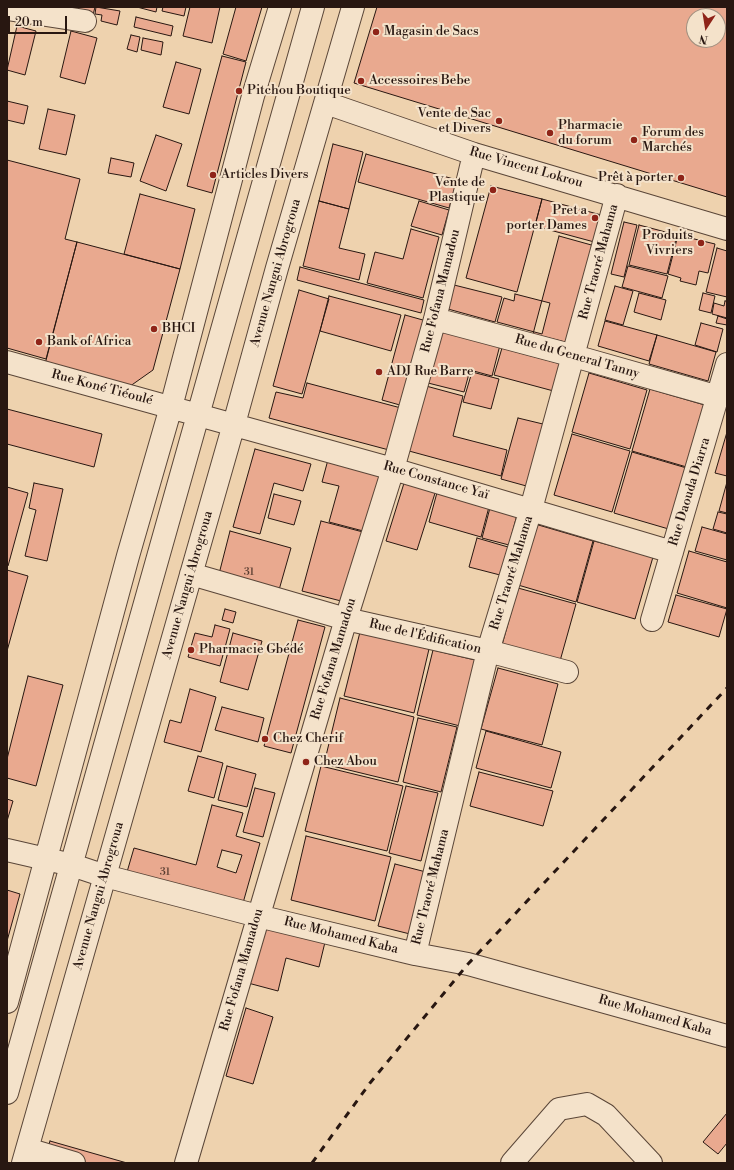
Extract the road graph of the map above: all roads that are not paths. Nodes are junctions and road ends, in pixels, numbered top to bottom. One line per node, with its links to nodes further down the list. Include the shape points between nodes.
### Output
1 (280, 7): 15 (street, via 253,96)
2 (313, 7): 16 (street)
3 (353, 7): 6 (street, Avenue Nangui Abrogroua)
4 (7, 9): 5 (street)
5 (85, 21)
6 (326, 102): 7 (street, Rue Vincent Lokrou); 17 (street, Avenue Nangui Abrogroua, via 276,268)
7 (474, 154): 8 (street, Rue Vincent Lokrou); 10 (street, Rue Fofana Mamadou)
8 (617, 195): 9 (street, Rue Vincent Lokrou); 11 (street, Rue Traoré Mahama)
9 (727, 229)
10 (435, 319): 11 (street, Rue du General Tanny); 18 (street, Rue Fofana Mamadou)
11 (574, 356): 14 (street, Rue du General Tanny); 19 (street, Rue Traoré Mahama)
12 (7, 362): 15 (street, Rue Koné Tiéoulé)
13 (727, 364): 14 (street, Rue Daouda Diarra)
14 (719, 397): 20 (street, Rue Daouda Diarra)
15 (171, 407): 16 (street, Rue Koné Tiéoulé); 27 (street)
16 (198, 414): 17 (street, Rue Constance Yaï); 28 (street)
17 (234, 424): 18 (street, Rue Constance Yaï); 21 (street, Avenue Nangui Abrogroua)
18 (394, 469): 19 (street, Rue Constance Yaï); 22 (street, Rue Fofana Mamadou)
19 (532, 509): 20 (street, Rue Constance Yaï); 24 (street, Rue Traoré Mahama)
20 (672, 552): 23 (street, Rue Daouda Diarra)
21 (191, 574): 22 (street, Rue de l'Édification); 29 (street, Avenue Nangui Abrogroua)
22 (346, 620): 24 (street, Rue de l'Édification); 30 (street, Rue Fofana Mamadou)
23 (652, 620)
24 (488, 651): 25 (street, Rue de l'Édification); 31 (street, Rue Traoré Mahama)
25 (567, 672)
26 (7, 850): 27 (street, Rue Mohamed Kaba)
27 (45, 860): 28 (street, Rue Mohamed Kaba); 32 (street)
28 (72, 865): 29 (street, Rue Mohamed Kaba); 34 (street)
29 (105, 876): 30 (street, Rue Mohamed Kaba); 35 (street, Avenue Nangui Abrogroua)
30 (258, 916): 31 (street, Rue Mohamed Kaba); 37 (street, Rue Fofana Mamadou)
31 (415, 954): 33 (street, Rue Mohamed Kaba, via 468,964)
32 (7, 1002)
33 (727, 1036)
34 (7, 1093)
35 (25, 1156): 36 (street)
36 (74, 1163)
37 (186, 1163)
38 (512, 1163): 39 (street, via 559,1109 586,1104 606,1115)
39 (651, 1163)

